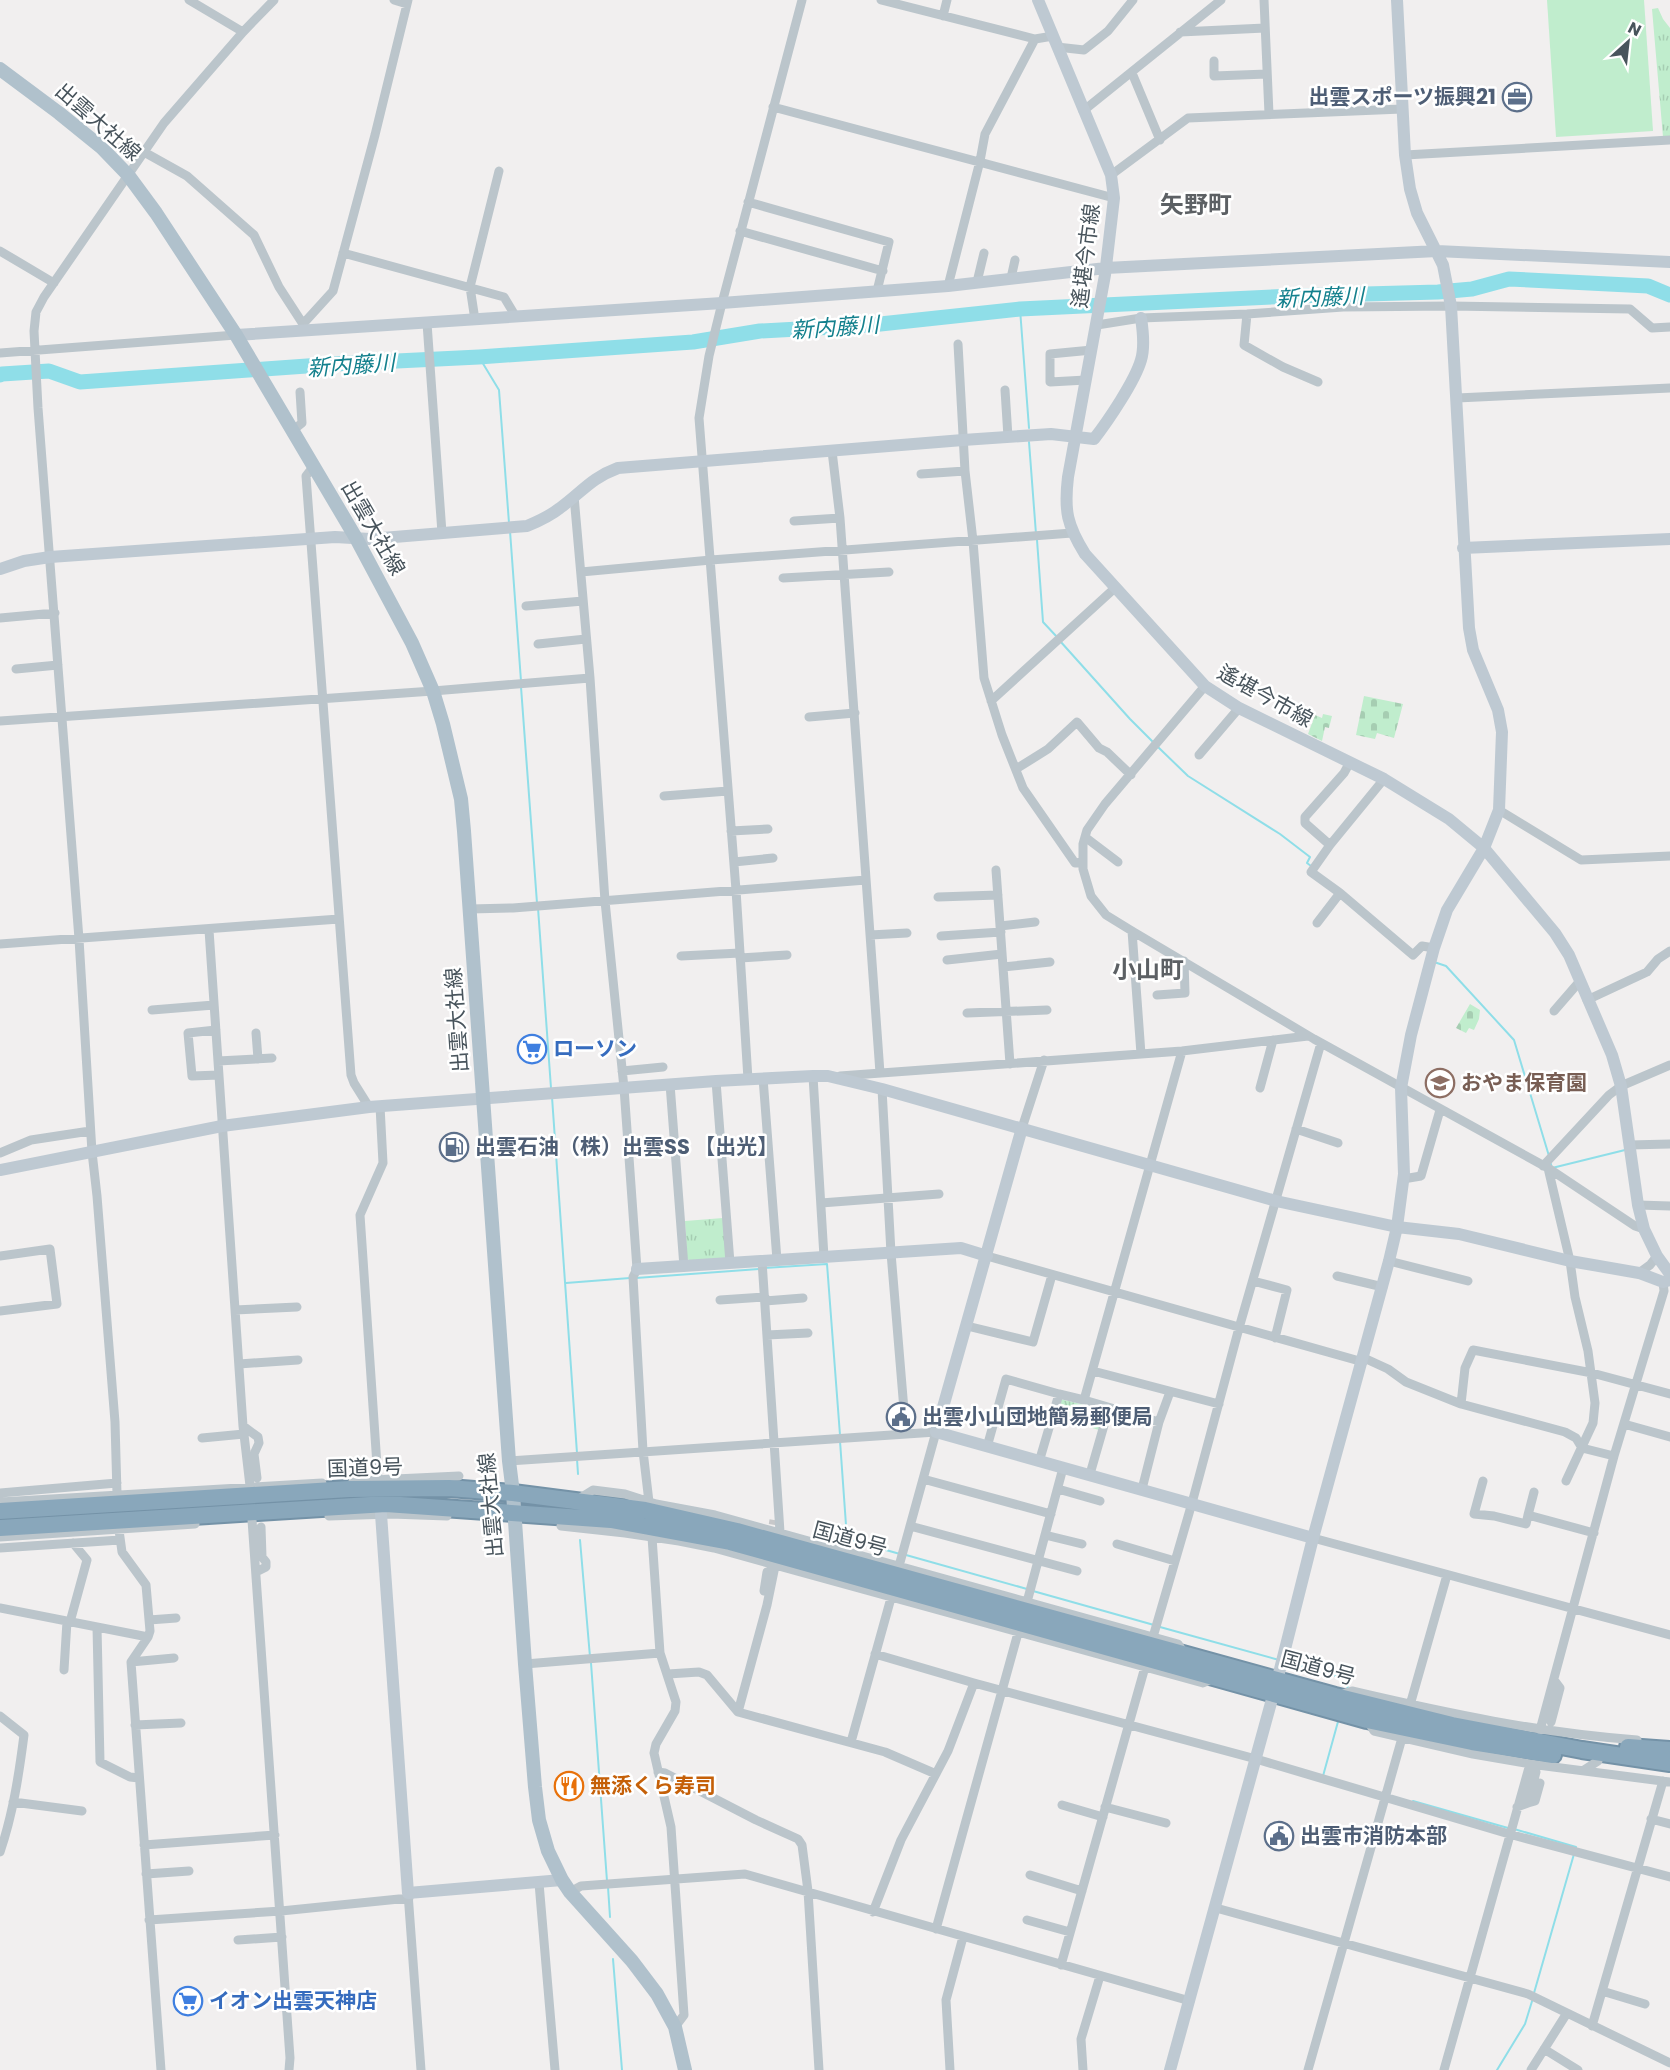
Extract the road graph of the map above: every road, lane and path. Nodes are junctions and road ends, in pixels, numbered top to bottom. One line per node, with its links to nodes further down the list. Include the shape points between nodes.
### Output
1 (189, 0): 16 (street)
2 (274, 0): 16 (street)
3 (394, 0): 12 (street)
4 (802, 0): 24 (street)
5 (881, 0): 13 (street)
6 (947, 0): 14 (street)
7 (1038, 0): 19 (street, 遙堪今市線)
8 (1132, 0): 19 (street, via 1108,31 1084,50)
9 (1219, 0): 17 (street)
10 (1264, 0): 15 (street)
11 (1397, 0): 25 (street)
12 (408, 2): 41 (street)
13 (896, 2): 14 (street)
14 (943, 16): 18 (street)
15 (1265, 28): 17 (street); 23 (street)
16 (243, 32): 30 (street, via 164,123)
17 (1180, 32): 22 (street)
18 (1035, 39): 19 (street); 32 (street, via 985,134)
19 (1055, 41): 26 (street, 遙堪今市線)
20 (1214, 61): 23 (street, via 1214,76)
21 (0, 69): 34 (main road, 出雲大社線, via 101,147)
22 (1132, 73): 26 (street); 28 (street)
23 (1267, 74): 27 (street)
24 (773, 107): 32 (street); 37 (street)
25 (1402, 109): 27 (street); 31 (street)
26 (1083, 111): 35 (street, 遙堪今市線)
27 (1269, 114): 28 (street, via 1188,118)
28 (1160, 140): 35 (street)
29 (1670, 140): 31 (street)
30 (144, 152): 34 (street); 62 (street, via 186,176 254,235)
31 (1404, 155): 40 (street, via 1417,213)
32 (980, 161): 36 (street); 50 (street)
33 (500, 171): 51 (street)
34 (128, 175): 49 (street); 63 (main road, 出雲大社線)
35 (1111, 176): 36 (street, 遙堪今市線)
36 (1114, 198): 46 (street, 遙堪今市線)
37 (748, 202): 38 (street); 45 (street, via 889,243)
38 (740, 231): 45 (street); 54 (street)
39 (0, 251): 49 (street)
40 (1437, 251): 44 (street); 46 (street); 53 (street)
41 (343, 253): 51 (street); 62 (street, via 333,291)
42 (984, 253): 48 (street)
43 (1015, 260): 47 (street)
44 (1670, 261)
45 (883, 271): 52 (street)
46 (1106, 271): 47 (street); 60 (street, 遙堪今市線)
47 (1011, 278): 48 (street)
48 (977, 282): 50 (street)
49 (54, 283): 67 (street, via 36,312)
50 (948, 285): 52 (street)
51 (470, 287): 56 (street, via 504,297); 58 (street)
52 (877, 291): 54 (street)
53 (1451, 306): 55 (street, via 1343,307); 61 (street, via 1630,309 1652,328); 73 (street)
54 (721, 307): 56 (street); 79 (street, via 699,418)
55 (1247, 314): 57 (street); 69 (street, via 1244,345 1282,368)
56 (516, 317): 58 (street)
57 (1141, 318): 60 (street); 76 (street, via 1142,358 1135,375 1094,439)
58 (475, 320): 59 (street)
59 (427, 323): 62 (street); 86 (street)
60 (1097, 323): 65 (street, 遙堪今市線)
61 (1670, 327)
62 (303, 328): 63 (street)
63 (238, 339): 67 (street); 74 (main road, 出雲大社線)
64 (958, 344): 77 (street)
65 (1092, 350): 68 (street, 遙堪今市線); 68 (street, via 1050,354 1050,382)
66 (0, 353): 67 (street)
67 (35, 353): 94 (street)
68 (1086, 380): 76 (street, 遙堪今市線)
69 (1318, 382)
70 (1670, 388): 73 (street)
71 (1005, 390): 75 (street)
72 (300, 392): 74 (street, via 302,423)
73 (1457, 398): 92 (street)
74 (292, 431): 80 (main road, 出雲大社線)
75 (1008, 437): 76 (street); 77 (street)
76 (1074, 437): 87 (street, 遙堪今市線, via 1065,500)
77 (963, 440): 78 (street); 81 (street)
78 (832, 451): 79 (street); 84 (street)
79 (703, 461): 83 (street, via 618,468 589,482); 95 (street)
80 (313, 467): 88 (main road, 出雲大社線); 89 (street, via 306,476)
81 (965, 471): 82 (street); 91 (street)
82 (921, 474)
83 (574, 496): 86 (street, via 543,519 526,526); 97 (street)
84 (840, 518): 85 (street); 93 (street)
85 (794, 521)
86 (442, 532): 88 (street)
87 (1072, 533): 91 (street); 101 (street, 遙堪今市線, via 1085,554)
88 (356, 538): 89 (street); 112 (main road, 出雲大社線)
89 (311, 539): 94 (street); 113 (street)
90 (1670, 539): 92 (street)
91 (973, 541): 93 (street); 114 (street, via 984,678)
92 (1463, 548): 127 (street, via 1473,650 1498,711 1502,732)
93 (843, 551): 95 (street); 99 (street)
94 (50, 557): 96 (street); 104 (street)
95 (711, 560): 97 (street); 125 (street)
96 (0, 569)
97 (581, 572): 102 (street)
98 (889, 572): 99 (street)
99 (844, 575): 100 (street); 116 (street)
100 (783, 578)
101 (1116, 587): 111 (street, 遙堪今市線); 114 (street)
102 (583, 601): 103 (street); 106 (street)
103 (526, 606)
104 (54, 613): 105 (street); 108 (street)
105 (0, 618)
106 (586, 639): 107 (street); 110 (street)
107 (538, 644)
108 (58, 666): 109 (street); 117 (street)
109 (16, 669)
110 (590, 678): 112 (street); 144 (street)
111 (1204, 686): 115 (street, 遙堪今市線); 123 (street)
112 (433, 691): 113 (street); 145 (main road, 出雲大社線, via 461,799)
113 (323, 698): 117 (street); 146 (street)
114 (991, 701): 122 (street)
115 (1239, 708): 120 (street); 121 (street, 遙堪今市線)
116 (855, 713): 118 (street); 139 (street)
117 (62, 717): 119 (street); 155 (street)
118 (809, 717)
119 (0, 721)
120 (1199, 755)
121 (1350, 762): 124 (street, 遙堪今市線); 131 (street, via 1305,817 1305,823)
122 (1016, 769): 123 (street, via 1048,749 1077,722 1099,748); 136 (street, via 1023,788 1075,863)
123 (1131, 775): 130 (street, via 1105,804)
124 (1384, 779): 131 (street); 132 (street, 遙堪今市線, via 1449,819)
125 (728, 791): 126 (street); 129 (street)
126 (664, 796)
127 (1499, 810): 132 (street); 133 (street, via 1581,861)
128 (768, 829): 129 (street)
129 (731, 831): 135 (street)
130 (1085, 837): 136 (street); 137 (street)
131 (1330, 845): 141 (street, via 1311,872)
132 (1484, 848): 157 (street, via 1447,910); 167 (street, 遙堪今市線, via 1555,933)
133 (1670, 856)
134 (773, 858): 135 (street)
135 (734, 862): 140 (street)
136 (1083, 862): 151 (street, via 1091,896 1106,915)
137 (1118, 862)
138 (996, 870): 142 (street)
139 (866, 880): 140 (street); 153 (street)
140 (736, 890): 144 (street); 160 (street)
141 (1340, 893): 148 (street); 157 (street, via 1413,955 1422,946)
142 (998, 895): 143 (street); 149 (street)
143 (938, 897)
144 (605, 902): 145 (street); 190 (street)
145 (470, 909): 204 (main road, 出雲大社線)
146 (339, 919): 150 (street); 205 (street, via 351,1076)
147 (1035, 922): 149 (street)
148 (1317, 923)
149 (1001, 929): 154 (street); 159 (street)
150 (209, 930): 155 (street); 170 (street)
151 (1132, 931): 164 (street); 182 (street)
152 (907, 933): 153 (street)
153 (870, 935): 191 (street)
154 (941, 936)
155 (79, 939): 156 (street); 210 (street)
156 (0, 944)
157 (1434, 948): 202 (street)
158 (1670, 951): 169 (street, via 1647,972)
159 (1002, 954): 163 (street); 166 (street)
160 (740, 955): 161 (street); 162 (street); 196 (street)
161 (786, 955)
162 (681, 956)
163 (947, 960)
164 (1184, 961): 168 (street, via 1185,993); 178 (street)
165 (1050, 962): 166 (street)
166 (1003, 967): 173 (street)
167 (1580, 981): 169 (street, 遙堪今市線); 174 (street)
168 (1157, 995)
169 (1587, 1000): 199 (street, 遙堪今市線, via 1612,1055)
170 (214, 1005): 171 (street); 176 (street)
171 (152, 1010)
172 (1047, 1010): 173 (street)
173 (1006, 1011): 175 (street); 187 (street)
174 (1554, 1011)
175 (967, 1013)
176 (216, 1030): 186 (street); 192 (street, via 188,1033 192,1076)
177 (256, 1033): 184 (street)
178 (1308, 1036): 179 (street); 180 (street)
179 (1273, 1040): 181 (street); 201 (street)
180 (1321, 1043): 202 (street); 209 (street)
181 (1182, 1051): 182 (street); 216 (street)
182 (1141, 1054): 185 (street)
183 (272, 1058): 184 (street)
184 (258, 1059): 186 (street)
185 (1044, 1060): 187 (street); 208 (street)
186 (218, 1061): 192 (street)
187 (1010, 1064): 191 (street)
188 (1670, 1065): 199 (street)
189 (663, 1067): 190 (street)
190 (622, 1071): 200 (street)
191 (880, 1073): 193 (street)
192 (219, 1075): 207 (street)
193 (828, 1076): 194 (street); 203 (street)
194 (813, 1077): 195 (street); 223 (street)
195 (763, 1078): 196 (street); 234 (street)
196 (748, 1079): 197 (street)
197 (716, 1081): 198 (street); 237 (street)
198 (670, 1084): 200 (street); 238 (street)
199 (1621, 1086): 213 (street, 遙堪今市線); 217 (street)
200 (624, 1088): 204 (street); 239 (street)
201 (1260, 1088)
202 (1401, 1088): 206 (street); 219 (street)
203 (882, 1089): 208 (street); 221 (street)
204 (484, 1099): 205 (street); 284 (main road, 出雲大社線)
205 (374, 1106): 207 (street); 293 (street, via 383,1163 360,1215)
206 (1440, 1110): 217 (street); 219 (street, via 1421,1176)
207 (222, 1126): 214 (street); 252 (street)
208 (1022, 1128): 216 (street); 230 (street)
209 (1296, 1129): 211 (street); 222 (street)
210 (90, 1131): 214 (street); 215 (street, via 31,1140)
211 (1338, 1143)
212 (1670, 1144): 213 (street)
213 (1629, 1145): 224 (street, 遙堪今市線)
214 (92, 1152): 218 (street); 296 (street)
215 (0, 1153)
216 (1151, 1165): 222 (street); 247 (street)
217 (1546, 1167): 227 (street); 236 (street)
218 (0, 1170)
219 (1403, 1179): 226 (street)
220 (939, 1194): 221 (street)
221 (888, 1197): 223 (street); 228 (street)
222 (1276, 1201): 226 (street); 244 (street)
223 (821, 1203): 232 (street)
224 (1638, 1205): 225 (street); 227 (street, 遙堪今市線)
225 (1670, 1206)
226 (1397, 1227): 235 (street); 236 (street, via 1459,1234)
227 (1644, 1229): 231 (street, 遙堪今市線)
228 (891, 1253): 230 (street, via 961,1248); 232 (street); 276 (street)
229 (0, 1256): 253 (street, via 50,1249 57,1304)
230 (987, 1256): 241 (street); 254 (street)
231 (1657, 1256): 240 (street); 243 (street, 遙堪今市線)
232 (824, 1257): 234 (street)
233 (762, 1260): 234 (street); 237 (street); 249 (street)
234 (777, 1260)
235 (1389, 1261): 245 (street); 246 (street)
236 (1570, 1261): 240 (street); 263 (street)
237 (730, 1263): 238 (street)
238 (684, 1267): 239 (street)
239 (637, 1269): 282 (street, via 633,1277)
240 (1639, 1273): 243 (street)
241 (1052, 1275): 247 (street); 254 (street, via 1033,1342)
242 (1337, 1275): 246 (street)
243 (1668, 1278): 264 (street)
244 (1253, 1281): 255 (street); 258 (street, via 1287,1290)
245 (1468, 1281)
246 (1383, 1287): 260 (street)
247 (1115, 1294): 255 (street); 262 (street)
248 (803, 1298): 249 (street)
249 (765, 1299): 250 (street); 257 (street)
250 (720, 1300)
251 (297, 1307): 252 (street)
252 (235, 1310): 261 (street)
253 (0, 1311)
254 (967, 1326): 275 (street)
255 (1239, 1328): 258 (street); 269 (street)
256 (808, 1333): 257 (street)
257 (767, 1335): 279 (street)
258 (1275, 1338): 260 (street)
259 (298, 1360): 261 (street)
260 (1364, 1360): 270 (street); 337 (street)
261 (239, 1364): 274 (street)
262 (1093, 1371): 265 (street); 268 (street)
263 (1592, 1373): 264 (street); 270 (street, via 1473,1350 1465,1368); 281 (street, via 1593,1423)
264 (1636, 1384): 267 (street); 273 (street)
265 (1170, 1392): 269 (street); 272 (street)
266 (1059, 1394): 268 (street); 280 (street, via 1006,1379); 285 (street)
267 (1670, 1394)
268 (1084, 1400): 271 (street)
269 (1219, 1404): 311 (street)
270 (1461, 1404): 281 (street, via 1565,1432 1576,1438)
271 (1109, 1408): 272 (street); 287 (street)
272 (1159, 1422): 300 (street)
273 (1624, 1424): 277 (street); 283 (street)
274 (244, 1430): 278 (street); 290 (street, via 258,1437 254,1454); 297 (street)
275 (936, 1432): 276 (street); 280 (street); 292 (street)
276 (906, 1434): 279 (street)
277 (1670, 1437)
278 (202, 1438)
279 (774, 1443): 282 (street); 289 (street)
280 (987, 1447): 285 (street)
281 (1582, 1448): 283 (street); 295 (street)
282 (643, 1451): 284 (street); 308 (street)
283 (1614, 1456): 332 (street)
284 (508, 1461): 304 (main road, 出雲大社線)
285 (1040, 1462): 286 (street)
286 (1064, 1468): 287 (street); 299 (street)
287 (1090, 1474): 300 (street)
288 (459, 1476): 291 (street)
289 (777, 1476): 323 (street, via 771,1483); 330 (street)
290 (256, 1478)
291 (405, 1478): 293 (street); 298 (street)
292 (923, 1479): 317 (street); 326 (street)
293 (378, 1480): 297 (street)
294 (1483, 1481): 319 (street, via 1474,1514 1526,1524)
295 (1566, 1481)
296 (117, 1484): 303 (street); 305 (street)
297 (250, 1486): 301 (street)
298 (420, 1489): 301 (highway, 国道9号); 304 (highway, 国道9号)
299 (1058, 1489): 309 (street); 317 (street)
300 (1142, 1489): 311 (street)
301 (234, 1492): 305 (street); 310 (highway, 国道9号)
302 (1534, 1492): 319 (street)
303 (0, 1493)
304 (513, 1493): 306 (highway, 国道9号); 314 (main road, 出雲大社線)
305 (117, 1494): 310 (street)
306 (575, 1501): 308 (street, via 593,1490); 324 (highway, 国道9号, via 645,1510)
307 (0, 1502): 310 (street)
308 (649, 1502): 318 (street)
309 (1100, 1502)
310 (52, 1503): 312 (highway, 国道9号)
311 (1192, 1503): 337 (street); 345 (street)
312 (0, 1511)
313 (323, 1512): 315 (street); 316 (highway, 国道9号, via 387,1504); 320 (highway, 国道9号); 321 (street)
314 (514, 1512): 316 (highway, 国道9号); 322 (highway, 国道9号); 374 (main road, 出雲大社線)
315 (381, 1514): 316 (street); 437 (street)
316 (470, 1514)
317 (1051, 1514): 333 (street)
318 (715, 1515): 324 (street); 330 (street)
319 (1528, 1515): 332 (street)
320 (182, 1520): 321 (street); 327 (highway, 国道9号); 334 (street)
321 (252, 1520): 349 (street)
322 (611, 1520): 331 (street); 341 (highway, 国道9号)
323 (774, 1520)
324 (697, 1522): 343 (highway, 国道9号)
325 (561, 1526): 331 (street)
326 (910, 1526): 344 (street); 346 (street)
327 (84, 1527): 329 (highway, 国道9号); 334 (street); 335 (street)
328 (261, 1527): 349 (street, via 266,1567)
329 (0, 1528)
330 (780, 1532): 343 (street)
331 (625, 1533): 336 (street)
332 (1594, 1533): 358 (street)
333 (1046, 1534): 339 (street); 344 (street)
334 (120, 1535): 338 (street); 360 (street, via 122,1551 146,1585)
335 (0, 1537)
336 (652, 1537): 341 (street); 369 (street)
337 (1313, 1538): 351 (street); 381 (street)
338 (73, 1543): 342 (street); 362 (street, via 87,1560)
339 (1082, 1544)
340 (1117, 1544): 345 (street)
341 (722, 1545): 347 (street); 350 (highway, 国道9号)
342 (0, 1548)
343 (831, 1552): 346 (street); 353 (highway, 国道9号)
344 (1038, 1561): 348 (street); 355 (street)
345 (1175, 1561): 367 (street)
346 (899, 1566): 353 (street)
347 (771, 1569): 352 (street); 385 (street, via 764,1615)
348 (1077, 1571)
349 (256, 1572): 423 (street)
350 (841, 1572): 352 (street); 357 (highway, 国道9号)
351 (1447, 1575): 358 (street); 384 (street)
352 (820, 1577): 354 (street)
353 (951, 1585): 355 (street); 361 (highway, 国道9号)
354 (891, 1598): 357 (street); 370 (street)
355 (1027, 1602): 361 (street)
356 (0, 1608): 362 (street)
357 (950, 1608): 364 (street); 368 (highway, 国道9号)
358 (1574, 1610): 365 (street); 380 (street)
359 (176, 1618): 360 (street)
360 (149, 1620): 366 (street)
361 (1077, 1621): 367 (street); 371 (highway, 国道9号)
362 (69, 1622): 363 (street); 376 (street)
363 (97, 1627): 366 (street); 409 (street, via 100,1762)
364 (1018, 1633): 368 (street); 382 (street)
365 (1670, 1635)
366 (148, 1637): 373 (street)
367 (1153, 1637): 371 (street, via 1178,1644)
368 (1076, 1644): 375 (street); 378 (highway, 国道9号)
369 (660, 1653): 374 (street); 377 (street)
370 (875, 1654): 379 (street); 397 (street)
371 (1185, 1655): 381 (highway, 国道9号)
372 (174, 1658): 373 (street)
373 (131, 1662): 391 (street)
374 (525, 1664): 431 (main road, 出雲大社線, via 539,1820)
375 (1145, 1667): 378 (street, via 1203,1683); 392 (street)
376 (64, 1670)
377 (668, 1674): 385 (street, via 707,1675); 406 (street, via 675,1712 656,1744)
378 (1214, 1678): 381 (highway, 国道9号)
379 (974, 1683): 382 (street); 408 (street)
380 (1557, 1684): 389 (street); 394 (street)
381 (1276, 1688): 383 (highway, 国道9号); 388 (highway, 国道9号); 402 (street)
382 (1002, 1690): 392 (street); 443 (street)
383 (1335, 1696): 384 (street, via 1352,1691); 393 (highway, 国道9号)
384 (1410, 1705): 387 (street)
385 (738, 1712): 397 (street)
386 (0, 1716): 413 (street, via 24,1735)
387 (1467, 1717): 393 (street); 394 (street)
388 (1367, 1720): 395 (street, via 1374,1731); 398 (highway, 国道9号)
389 (1555, 1720)
390 (181, 1723): 391 (street)
391 (135, 1725): 409 (street)
392 (1128, 1725): 402 (street); 418 (street)
393 (1452, 1725): 396 (highway, 国道9号)
394 (1540, 1730): 399 (street)
395 (1402, 1738): 401 (street); 412 (street)
396 (1522, 1738): 400 (highway); 403 (highway, 国道9号)
397 (851, 1742): 408 (street)
398 (1472, 1742): 401 (street); 405 (highway, 国道9号)
399 (1670, 1742)
400 (1670, 1749)
401 (1455, 1750): 404 (street)
402 (1256, 1759): 412 (street); 438 (street)
403 (1670, 1762)
404 (1530, 1764): 405 (street); 416 (street)
405 (1591, 1766): 410 (highway, 国道9号)
406 (658, 1772): 432 (street, via 671,1827); 434 (street, via 798,1839)
407 (1536, 1772): 414 (street)
408 (936, 1774): 440 (street, via 901,1840)
409 (139, 1778): 424 (street)
410 (1668, 1778): 419 (street)
411 (1540, 1783): 414 (street, via 1535,1801)
412 (1385, 1798): 422 (street); 448 (street)
413 (13, 1802): 417 (street); 425 (street)
414 (1528, 1803): 416 (street)
415 (1062, 1805): 418 (street)
416 (1517, 1807): 422 (street)
417 (82, 1811)
418 (1104, 1812): 420 (street); 435 (street)
419 (1651, 1819): 421 (street); 426 (street)
420 (1166, 1823)
421 (1670, 1824)
422 (1509, 1834): 426 (street); 451 (street)
423 (275, 1835): 424 (street); 439 (street)
424 (144, 1845): 428 (street)
425 (0, 1852)
426 (1636, 1868): 430 (street); 452 (street)
427 (189, 1871): 428 (street)
428 (146, 1874): 441 (street)
429 (1029, 1875): 435 (street)
430 (1670, 1877)
431 (562, 1880): 433 (street); 436 (main road, 出雲大社線)
432 (674, 1880): 434 (street, via 745,1874); 436 (street, via 581,1886); 456 (street, via 684,2015)
433 (539, 1883): 437 (street); 463 (street)
434 (808, 1891): 440 (street); 465 (street)
435 (1082, 1891): 444 (street)
436 (570, 1892): 456 (main road, 出雲大社線, via 632,1961)
437 (408, 1895): 439 (street); 462 (street)
438 (1216, 1908): 448 (street); 453 (street)
439 (281, 1911): 441 (street); 445 (street)
440 (873, 1912): 443 (street)
441 (149, 1920): 460 (street)
442 (1027, 1920): 444 (street)
443 (936, 1929): 446 (street)
444 (1070, 1932): 449 (street)
445 (282, 1937): 447 (street); 461 (street)
446 (963, 1937): 449 (street); 466 (street, via 946,2000)
447 (238, 1940)
448 (1345, 1943): 451 (street); 469 (street)
449 (1061, 1965): 450 (street)
450 (1100, 1976): 453 (street); 467 (street, via 1080,2039)
451 (1470, 1979): 455 (street, via 1528,1994); 470 (street)
452 (1602, 1991): 454 (street); 457 (street)
453 (1190, 2001): 468 (street)
454 (1645, 2004)
455 (1567, 2013): 457 (street); 458 (street)
456 (675, 2026): 464 (main road, 出雲大社線)
457 (1592, 2026): 459 (street)
458 (1544, 2049): 471 (street); 472 (street)
459 (1666, 2064)
460 (160, 2070)
461 (289, 2070)
462 (421, 2070)
463 (555, 2070)
464 (685, 2070)
465 (819, 2070)
466 (950, 2070)
467 (1083, 2070)
468 (1170, 2070)
469 (1308, 2070)
470 (1444, 2070)
471 (1531, 2070)
472 (1578, 2070)

